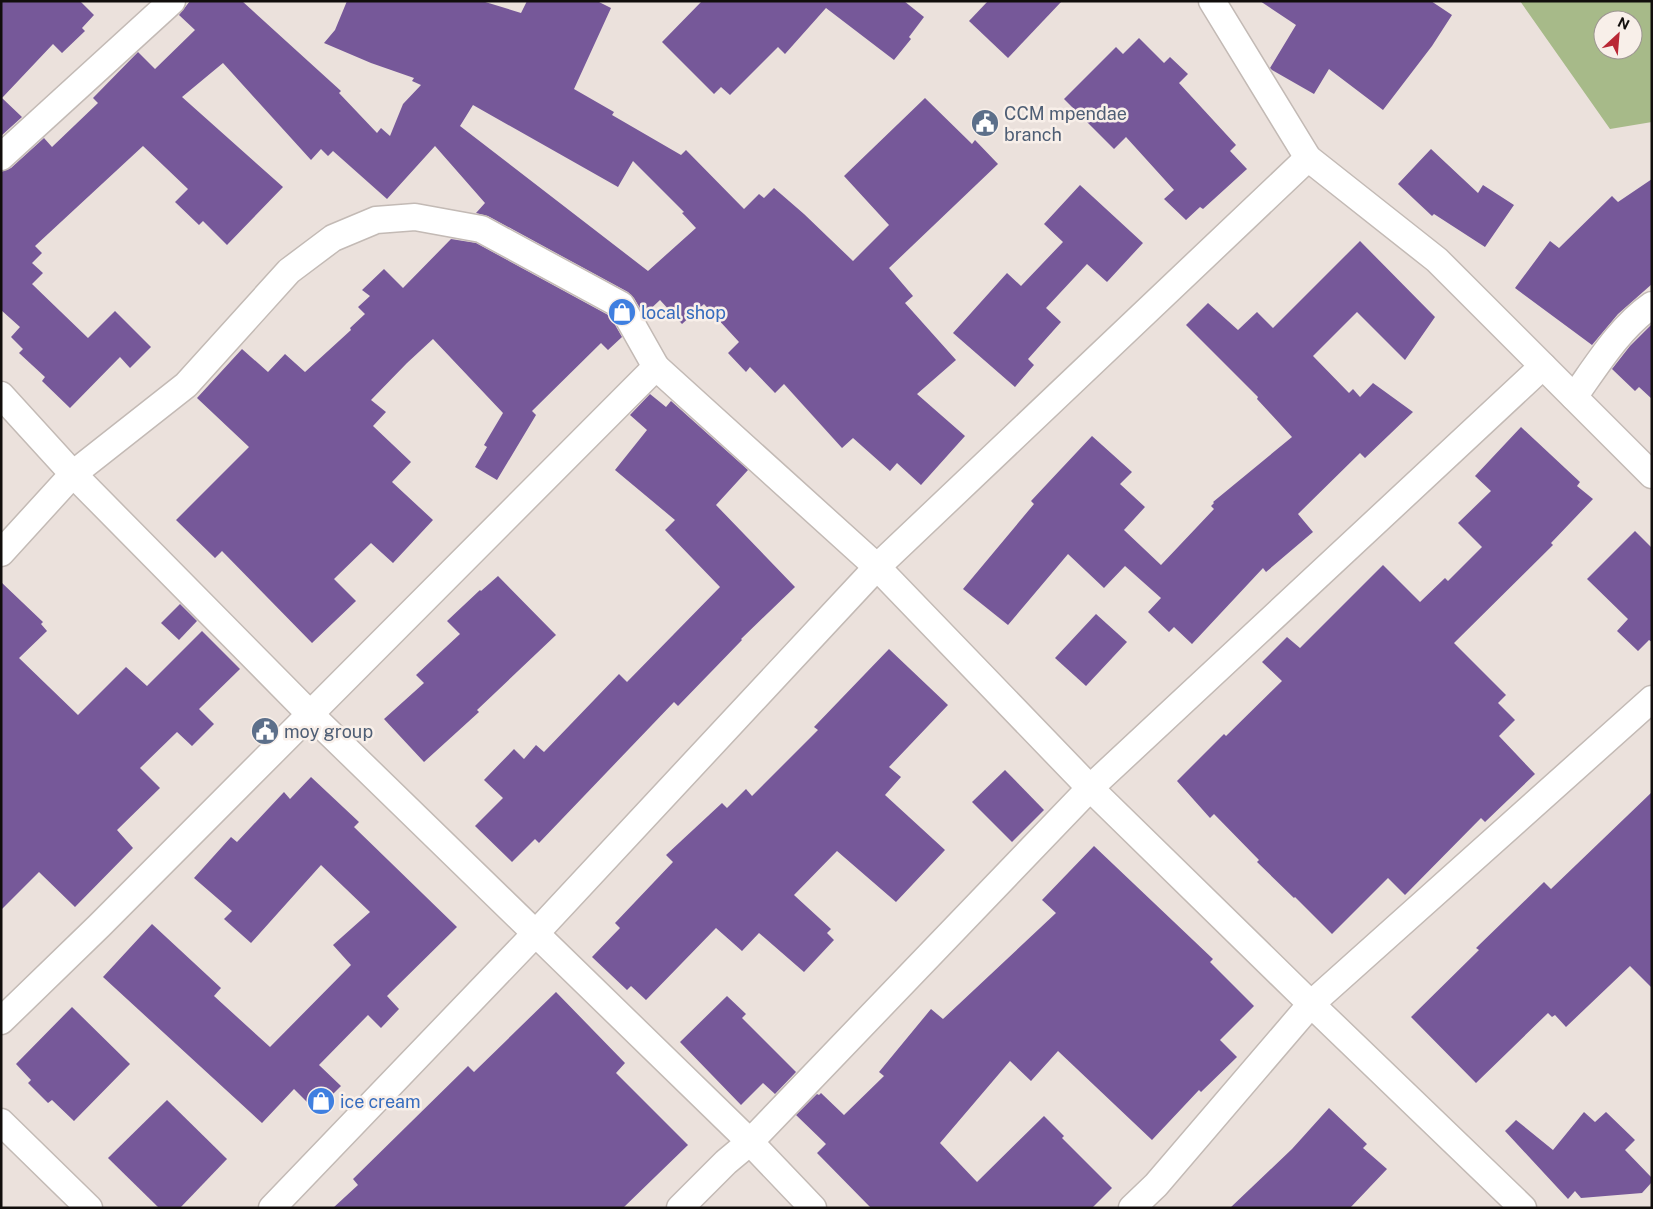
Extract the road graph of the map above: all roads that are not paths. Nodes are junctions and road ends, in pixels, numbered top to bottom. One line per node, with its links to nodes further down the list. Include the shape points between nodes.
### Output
1 (172, 1): 3 (street)
2 (1212, 1): 4 (street)
3 (1, 157)
4 (1308, 158): 6 (street, via 1437,260); 13 (street)
5 (1652, 305): 9 (street, via 1608,349)
6 (1543, 366): 9 (street); 16 (street)
7 (656, 367): 10 (street, via 621,306 481,229 415,217 376,220 333,238 289,271 186,384); 13 (street); 15 (street)
8 (1, 395): 10 (street)
9 (1574, 397): 11 (street)
10 (72, 474): 12 (street); 15 (street)
11 (1652, 475)
12 (1, 553)
13 (877, 567): 16 (street); 17 (street)
14 (1652, 700): 18 (street)
15 (310, 714): 17 (street); 19 (street)
16 (1090, 788): 18 (street); 21 (street)
17 (534, 934): 21 (street); 23 (street)
18 (1311, 1004): 26 (street, via 1156,1185); 27 (street)
19 (1, 1021)
20 (1, 1122): 22 (street)
21 (750, 1142): 24 (street); 25 (street)
22 (89, 1208)
23 (272, 1208)
24 (680, 1208)
25 (813, 1208)
26 (1132, 1208)
27 (1523, 1208)

